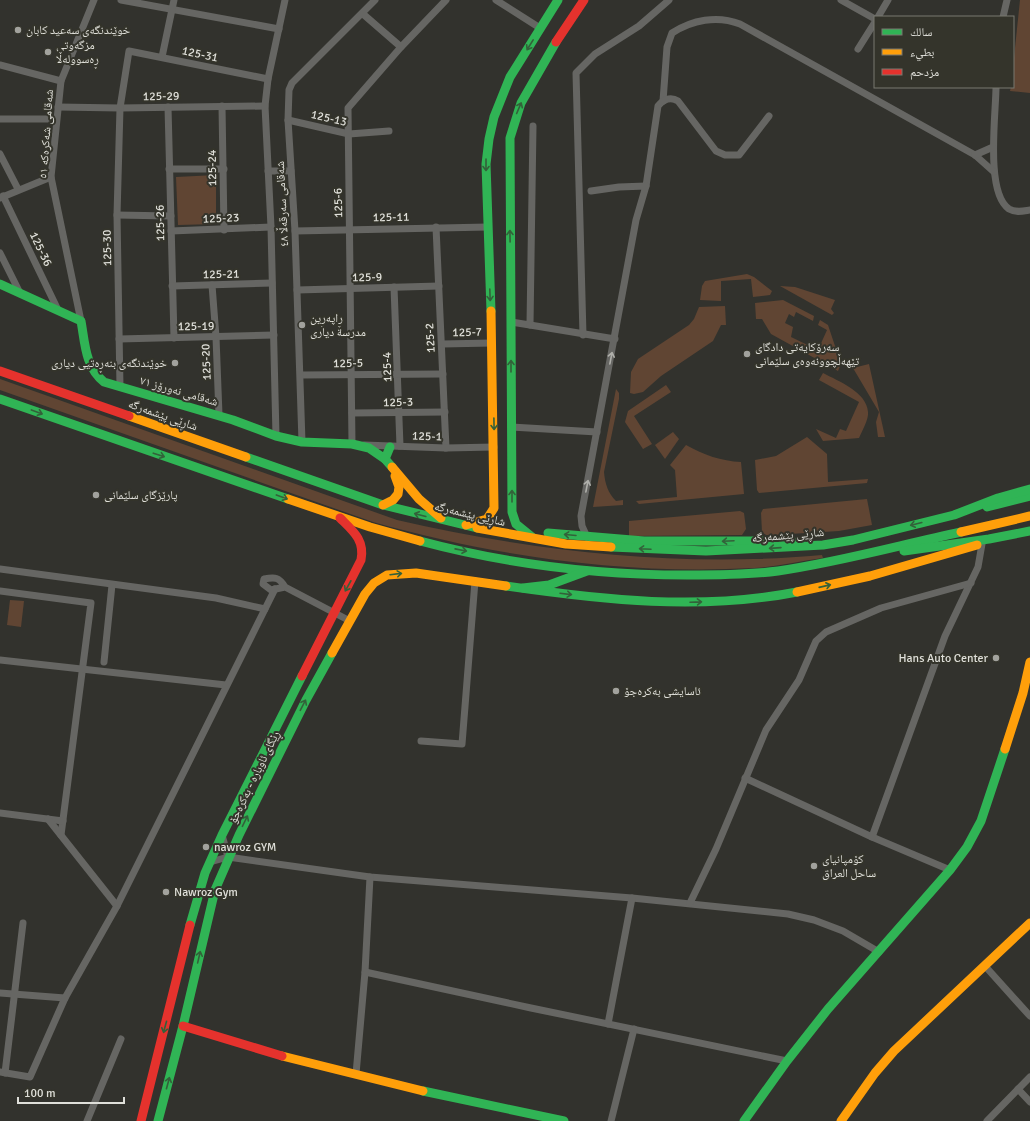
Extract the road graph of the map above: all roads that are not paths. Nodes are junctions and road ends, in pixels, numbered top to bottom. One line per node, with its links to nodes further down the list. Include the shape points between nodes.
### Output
1 (94, 0): 28 (street, شەقامی شەکرەکە ٥١)
2 (121, 0): 14 (street)
3 (174, 0): 14 (street)
4 (285, 0): 21 (street)
5 (375, 0): 15 (street, شەقامی سەرقەڵا ٤٨)
6 (446, 0): 22 (street, 125-6)
7 (496, 0): 20 (street)
8 (558, 0): 20 (main road)
9 (584, 0): 79 (main road, one-way to 9, via 508,155 511,130 526,93)
10 (669, 0): 82 (street, via 640,26 595,54 576,73)
11 (841, 0): 18 (street)
12 (888, 0): 16 (street)
13 (1007, 0): 17 (street)
14 (172, 10): 21 (street); 25 (street)
15 (363, 14): 22 (street); 39 (street, شەقامی سەرقەڵا ٤٨, via 292,84 289,90)
16 (879, 16)
17 (1003, 16)
18 (874, 20)
19 (874, 23): 23 (street)
20 (540, 28): 60 (main road, one-way to 60, via 504,86 491,122 486,164)
21 (279, 29): 27 (street)
22 (401, 47): 42 (street, 125-6, via 348,108)
23 (858, 49)
24 (129, 51): 25 (street, 125-31); 35 (street, 125-30)
25 (162, 57): 27 (street, 125-31)
26 (0, 65): 28 (street)
27 (268, 79): 32 (street)
28 (61, 81): 33 (street, شەقامی شەکرەکە ٥١)
29 (996, 88): 43 (street)
30 (663, 101): 36 (street, via 678,101 716,151 725,155 739,155); 45 (street, via 667,47 672,33 693,23 714,19 726,20 740,24); 53 (street, via 658,106)
31 (222, 106): 32 (street, 125-29); 34 (street, 125-29); 48 (street, 125-24)
32 (265, 106): 49 (street)
33 (58, 107): 35 (street, 125-29); 38 (street, شەقامی شەکرەکە ٥١)
34 (168, 107): 35 (street, 125-29); 47 (street, 125-26)
35 (120, 108): 58 (street, 125-30)
36 (770, 116)
37 (0, 119): 38 (street)
38 (56, 119): 52 (street, شەقامی شەکرەکە ٥١)
39 (288, 120): 42 (street, 125-13); 50 (street, شەقامی سەرقەڵا ٤٨)
40 (533, 126): 80 (street)
41 (389, 131): 42 (street, 125-13)
42 (349, 134): 63 (street, 125-6)
43 (993, 147): 45 (street); 51 (street)
44 (0, 154): 46 (street)
45 (975, 155): 51 (street)
46 (3, 167): 54 (street)
47 (169, 169): 48 (street); 59 (street, 125-26)
48 (224, 169): 65 (street, 125-24)
49 (268, 171): 50 (street); 62 (street)
50 (290, 171): 66 (street, شەقامی سەرقەڵا ٤٨)
51 (994, 172): 57 (street, via 1007,208 1018,212)
52 (51, 177): 54 (street); 78 (street, شەقامی شەکرەکە ٥١)
53 (646, 186): 55 (street); 86 (street, via 636,220)
54 (18, 189): 56 (street)
55 (591, 191)
56 (1, 197): 77 (street, 125-36)
57 (1030, 210)
58 (117, 215): 59 (street); 85 (street, 125-30)
59 (171, 216): 64 (street, 125-26)
60 (488, 226): 61 (street, 125-11); 88 (main road, one-way to 88)
61 (436, 227): 63 (street, 125-11); 72 (street, 125-2)
62 (271, 228): 65 (street, 125-23); 68 (street)
63 (350, 229): 66 (street, 125-11); 74 (street, 125-6)
64 (171, 230): 65 (street, 125-23); 71 (street, 125-26)
65 (224, 230)
66 (295, 231): 75 (street, شەقامی سەرقەڵا ٤٨)
67 (0, 253): 76 (street)
68 (272, 283): 70 (street, 125-21); 81 (street)
69 (0, 284): 76 (main road)
70 (212, 285): 71 (street, 125-21); 83 (street, 125-20)
71 (172, 286): 84 (street, 125-26)
72 (438, 286): 73 (street, 125-9); 87 (street, 125-2)
73 (394, 287): 74 (street, 125-9); 91 (street, 125-4)
74 (350, 288): 75 (street, 125-9); 90 (street, 125-6)
75 (297, 290): 93 (street, شەقامی سەرقەڵا ٤٨)
76 (20, 293): 77 (main road)
77 (58, 310): 78 (main road)
78 (81, 321): 94 (main road, شەقامی نەورۆز ٧١, via 90,364 95,374 104,382)
79 (511, 322): 80 (street); 100 (main road, one-way to 79)
80 (530, 325): 82 (street)
81 (274, 335): 83 (street, 125-19); 102 (street)
82 (583, 335): 86 (street)
83 (216, 337): 84 (street, 125-19); 99 (street, 125-20)
84 (174, 338): 85 (street, 125-19)
85 (119, 339): 94 (street, 125-30)
86 (615, 339): 101 (street, one-way to 86)
87 (442, 344): 88 (street, 125-7); 92 (street, 125-2)
88 (491, 346): 107 (main road, one-way to 107)
89 (0, 371): 115 (main road, شاڕێی پێشمەرگە)
90 (351, 374): 91 (street, 125-5); 93 (street, 125-5); 98 (street, 125-6)
91 (398, 374): 92 (street, 125-5); 96 (street, 125-4)
92 (443, 374): 97 (street, 125-2)
93 (301, 375): 103 (street, شەقامی سەرقەڵا ٤٨)
94 (120, 387): 99 (main road, شەقامی نەورۆز ٧١)
95 (0, 399): 119 (main road, one-way to 119)
96 (399, 412): 97 (street, 125-3); 98 (street, 125-3); 105 (street, 125-4)
97 (445, 412): 108 (street, 125-2)
98 (352, 413): 104 (street, 125-6)
99 (218, 415): 102 (main road, شەقامی نەورۆز ٧١)
100 (511, 427): 101 (street); 111 (main road)
101 (597, 432): 126 (street, one-way to 101, via 581,516)
102 (276, 436): 103 (main road, شەقامی نەورۆز ٧١)
103 (302, 442): 104 (main road, شەقامی نەورۆز ٧١)
104 (356, 444): 106 (street, 125-1); 109 (main road, شەقامی نەورۆز ٧١, via 378,453)
105 (400, 446): 106 (street, 125-1); 108 (street, 125-1)
106 (390, 447): 109 (main road)
107 (494, 447): 108 (street, 125-1); 110 (main road)
108 (446, 448)
109 (385, 459): 112 (main road, شەقامی نەورۆز ٧١)
110 (494, 464): 111 (main road); 121 (main road, via 493,514 487,520)
111 (511, 465): 123 (main road, one-way to 111, via 512,518)
112 (392, 467): 115 (main road, شەقامی نەورۆز ٧١, via 400,491 395,500); 120 (main road, شەقامی نەورۆز ٧١, via 419,499)
113 (1030, 489): 117 (main road)
114 (1030, 496): 117 (main road)
115 (383, 505): 120 (main road, شاڕێی پێشمەرگە, one-way to 115)
116 (1030, 510): 129 (main road)
117 (954, 515): 131 (main road, شاڕێی پێشمەرگە, one-way to 131)
118 (1030, 516): 129 (main road)
119 (339, 517): 134 (main road, one-way to 134, via 449,548 513,560); 143 (main road, one-way to 143, via 358,535 363,550 359,565)
120 (448, 523): 121 (main road, شاڕێی پێشمەرگە)
121 (464, 526): 122 (main road, شاڕێی پێشمەرگە)
122 (487, 531): 123 (main road); 128 (main road, شاڕێی پێشمەرگە)
123 (522, 531): 126 (main road, one-way to 123); 128 (main road)
124 (1030, 531): 125 (main road)
125 (1010, 535): 127 (main road); 130 (main road); 132 (main road)
126 (587, 537): 131 (main road, one-way to 126, via 785,540 681,542)
127 (1030, 537)
128 (534, 539): 131 (main road, شاڕێی پێشمەرگە, one-way to 128, via 730,551 683,551 597,547)
129 (921, 540): 132 (main road)
130 (982, 544): 136 (street, via 978,568); 139 (main road, one-way to 130, via 649,602 760,598 821,588)
131 (823, 545)
132 (822, 563): 134 (main road, via 760,572 705,575)
133 (0, 569): 137 (street)
134 (597, 570): 139 (main road, via 580,573 549,585)
135 (475, 581): 139 (main road, ڕێگای ئاوبارە - بەکرەجۆ); 144 (main road, ڕێگای ئاوبارە - بەکرەجۆ, one-way to 135, via 365,594 380,578 394,574 416,573); 150 (street, via 462,744)
136 (971, 583): 151 (street, via 881,608 826,632 816,641 799,680 766,730); 158 (street, via 945,636)
137 (112, 585): 142 (street, via 216,598); 146 (street)
138 (285, 587): 140 (street); 140 (street, via 276,577 263,582 270,589); 143 (street)
139 (523, 588)
140 (275, 589): 142 (street)
141 (0, 591): 148 (street, via 92,603)
142 (265, 609): 149 (street)
143 (333, 612): 144 (street); 155 (main road)
144 (350, 621): 157 (main road, ڕێگای ئاوبارە - بەکرەجۆ, one-way to 144, via 306,700)
145 (0, 660): 148 (street)
146 (104, 662)
147 (1030, 662): 161 (main road, via 1023,693 981,821 967,847)
148 (83, 669): 149 (street); 154 (street)
149 (226, 685): 167 (street)
150 (421, 741)
151 (745, 778): 158 (street); 166 (street, via 716,849)
152 (0, 813): 153 (street)
153 (48, 819): 154 (street); 156 (street)
154 (63, 821): 156 (street)
155 (224, 831): 157 (main road); 159 (street); 160 (main road)
156 (61, 835): 167 (street)
157 (239, 835): 159 (main road, ڕێگای ئاوبارە - بەکرەجۆ)
158 (872, 837): 161 (street)
159 (228, 857): 160 (street); 163 (street); 164 (main road, ڕێگای ئاوبارە - بەکرەجۆ)
160 (210, 862): 162 (main road)
161 (950, 870): 171 (main road)
162 (205, 874): 164 (main road, via 213,874); 190 (main road, one-way to 190, via 194,908)
163 (370, 877): 165 (street); 173 (street)
164 (219, 879): 179 (main road, ڕێگای ئاوبارە - بەکرەجۆ, one-way to 164, via 208,914)
165 (632, 898): 166 (street); 178 (street)
166 (690, 903): 171 (street, via 800,916 843,931)
167 (117, 906): 176 (street)
168 (23, 923): 175 (street)
169 (1030, 923): 172 (main road)
170 (1030, 929): 172 (main road)
171 (879, 952): 183 (main road, via 828,1009)
172 (987, 968): 177 (street); 182 (main road)
173 (365, 972): 178 (street); 185 (street)
174 (0, 993): 175 (street)
175 (14, 995): 176 (street); 184 (street)
176 (65, 998): 184 (street, via 30,1077)
177 (1030, 1016)
178 (608, 1024): 180 (street)
179 (183, 1026): 185 (main road, via 241,1046); 191 (main road, ڕێگای ئاوبارە - بەکرەجۆ, one-way to 179)
180 (634, 1029): 183 (street); 193 (street)
181 (121, 1039): 189 (street)
182 (896, 1053): 195 (main road, via 875,1073); 196 (main road)
183 (788, 1061): 194 (main road)
184 (3, 1073)
185 (356, 1074): 192 (main road, via 453,1098)
186 (1030, 1076): 187 (street)
187 (1018, 1088): 188 (street); 197 (street)
188 (1030, 1102)
189 (88, 1121)
190 (141, 1121)
191 (158, 1121)
192 (564, 1121)
193 (611, 1121)
194 (744, 1121)
195 (842, 1121)
196 (848, 1121)
197 (987, 1121)

